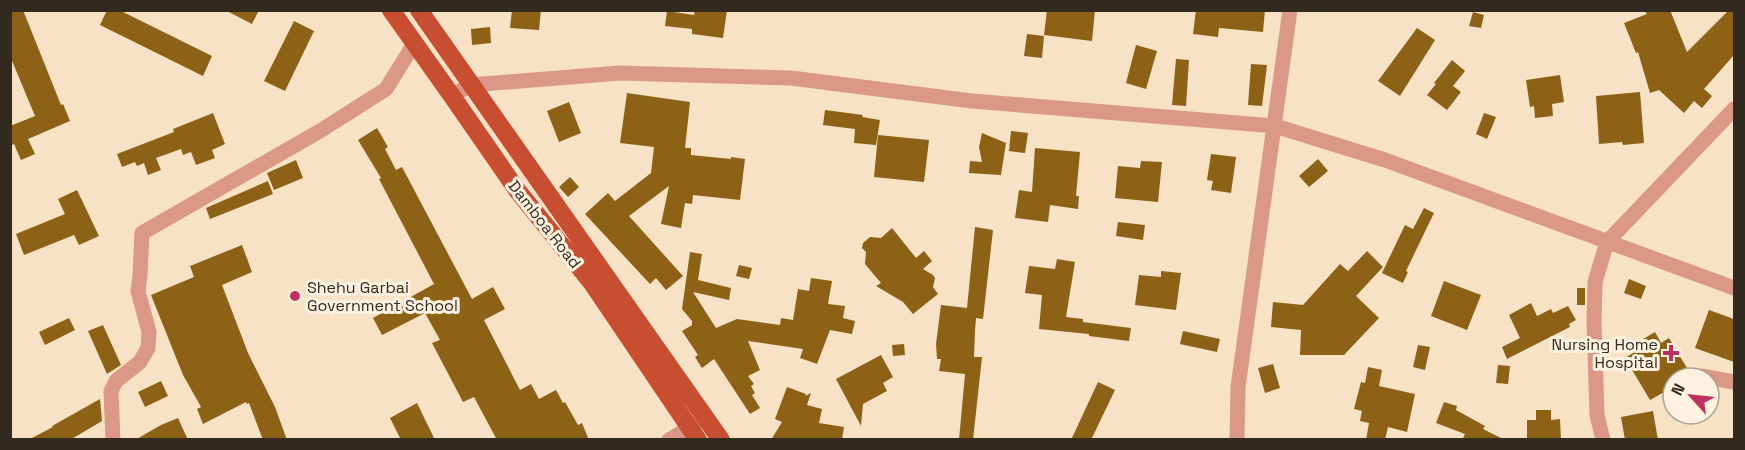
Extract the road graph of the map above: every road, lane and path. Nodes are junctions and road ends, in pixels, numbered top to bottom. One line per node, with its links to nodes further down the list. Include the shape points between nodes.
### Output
1 (391, 10): 4 (main road, Damboa Road)
2 (419, 10): 5 (main road, Damboa Road)
3 (1290, 10): 8 (street)
4 (414, 44): 6 (main road, Damboa Road); 13 (street, via 386,89 142,233 138,291 149,332 148,348 140,362 116,381 111,391)
5 (470, 85): 6 (street); 8 (street, via 620,73 791,78 972,101); 11 (main road, Damboa Road)
6 (452, 96): 12 (main road, Damboa Road, via 517,190 591,283)
7 (1734, 109): 9 (street)
8 (1275, 126): 9 (street, via 1385,160); 16 (street, via 1238,387)
9 (1607, 242): 10 (street); 17 (street, via 1595,282 1593,323 1597,415)
10 (1734, 288)
11 (705, 416): 12 (street); 15 (main road, Damboa Road)
12 (694, 434): 14 (street)
13 (113, 440)
14 (669, 440)
15 (721, 440)
16 (1237, 440)
17 (1603, 440)

